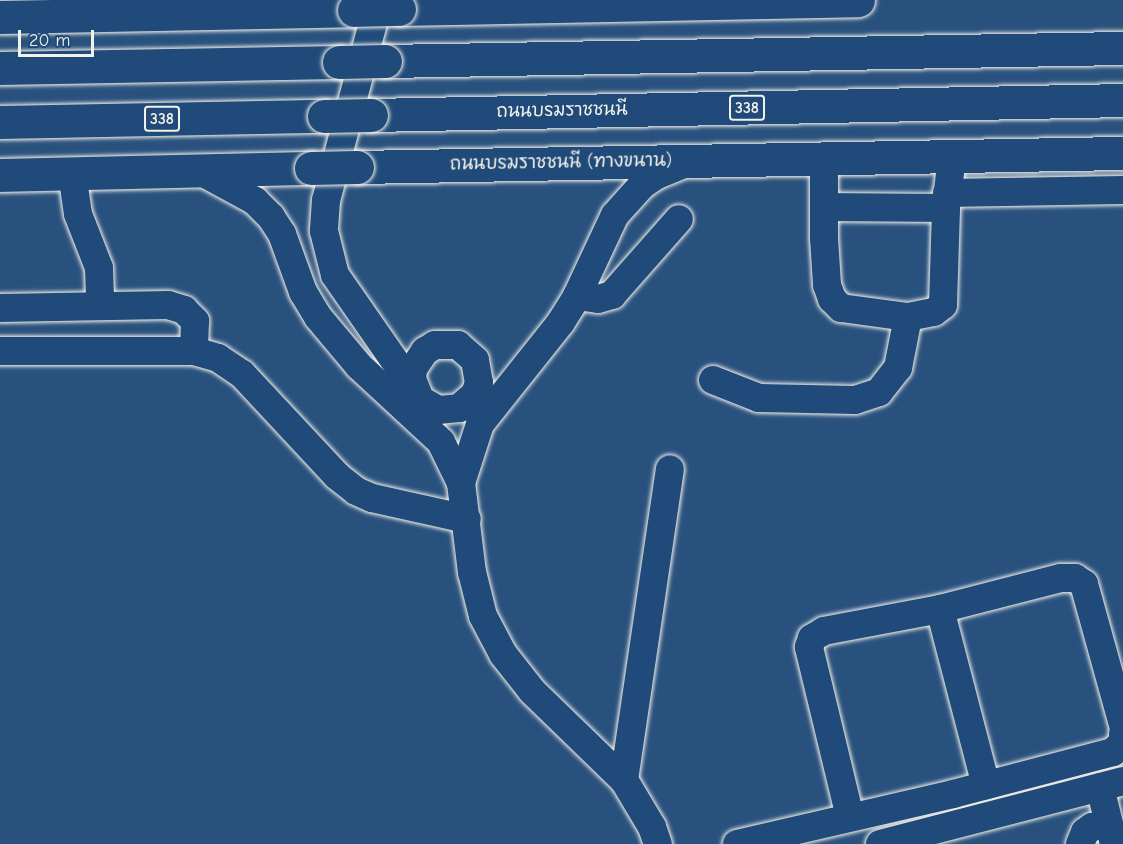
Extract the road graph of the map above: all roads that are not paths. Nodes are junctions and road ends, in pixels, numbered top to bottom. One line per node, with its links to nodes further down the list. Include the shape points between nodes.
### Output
1 (858, 0): 2 (main road)
2 (756, 1): 4 (main road)
3 (220, 7): 4 (main road); 5 (main road)
4 (377, 7): 30 (street, via 326,200 324,231 335,275)
5 (0, 17)
6 (1123, 48): 7 (main road, bridge)
7 (0, 68)
8 (1123, 100): 9 (main road, ถนนบรมราชชนนี / 338, bridge)
9 (0, 122)
10 (1123, 153): 11 (main road, ถนนบรมราชชนนี (ทางขนาน))
11 (952, 156): 12 (main road, ถนนบรมราชชนนี (ทางขนาน)); 18 (street)
12 (824, 158): 13 (main road, ถนนบรมราชชนนี (ทางขนาน)); 19 (street)
13 (692, 161): 14 (main road, ถนนบรมราชชนนี (ทางขนาน), bridge); 21 (street, via 657,175 628,198 615,215)
14 (198, 170): 15 (main road, ถนนบรมราชชนนี (ทางขนาน)); 27 (street, via 255,201 271,217 282,234 303,292 318,317)
15 (72, 173): 16 (main road, ถนนบรมราชชนนี (ทางขนาน)); 22 (street, via 78,214 99,268)
16 (0, 175)
17 (1123, 190): 18 (street)
18 (947, 201): 19 (street); 24 (street, via 943,305 934,312)
19 (824, 207): 24 (street, via 827,285 832,299 841,308)
20 (679, 219): 21 (street, via 612,295 598,299)
21 (577, 297): 28 (street)
22 (100, 306): 23 (street); 26 (street, via 168,304 184,310 195,321)
23 (0, 308)
24 (908, 316): 29 (street, via 898,368 879,392 855,400 759,398)
25 (0, 351): 26 (street)
26 (194, 351): 35 (street, via 218,358 242,374 337,476 356,491)
27 (359, 366): 30 (street); 32 (street)
28 (516, 375): 31 (street); 34 (street, via 480,424)
29 (713, 381)
30 (417, 394): 31 (street, via 438,410 448,410 468,403); 31 (street, via 412,379 418,359 435,345 446,344 458,345 476,360 479,371); 32 (street)
31 (475, 394)
32 (441, 442): 34 (street)
33 (670, 468): 39 (street)
34 (461, 483): 35 (street)
35 (467, 519): 39 (street, via 472,572 483,616 503,654 532,691)
36 (940, 609): 37 (street, via 1061,578 1075,578 1084,584); 41 (street); 42 (street, via 824,632 812,638 809,647 813,669)
37 (1123, 725)
38 (1123, 734): 41 (street, via 1123,742 1113,752)
39 (624, 780): 44 (street)
40 (1112, 784): 43 (street); 46 (street)
41 (986, 785): 42 (street)
42 (850, 817): 45 (street)
43 (1112, 834): 47 (street, via 1092,827)
44 (658, 844)
45 (737, 844)
46 (880, 844)
47 (1080, 844)

